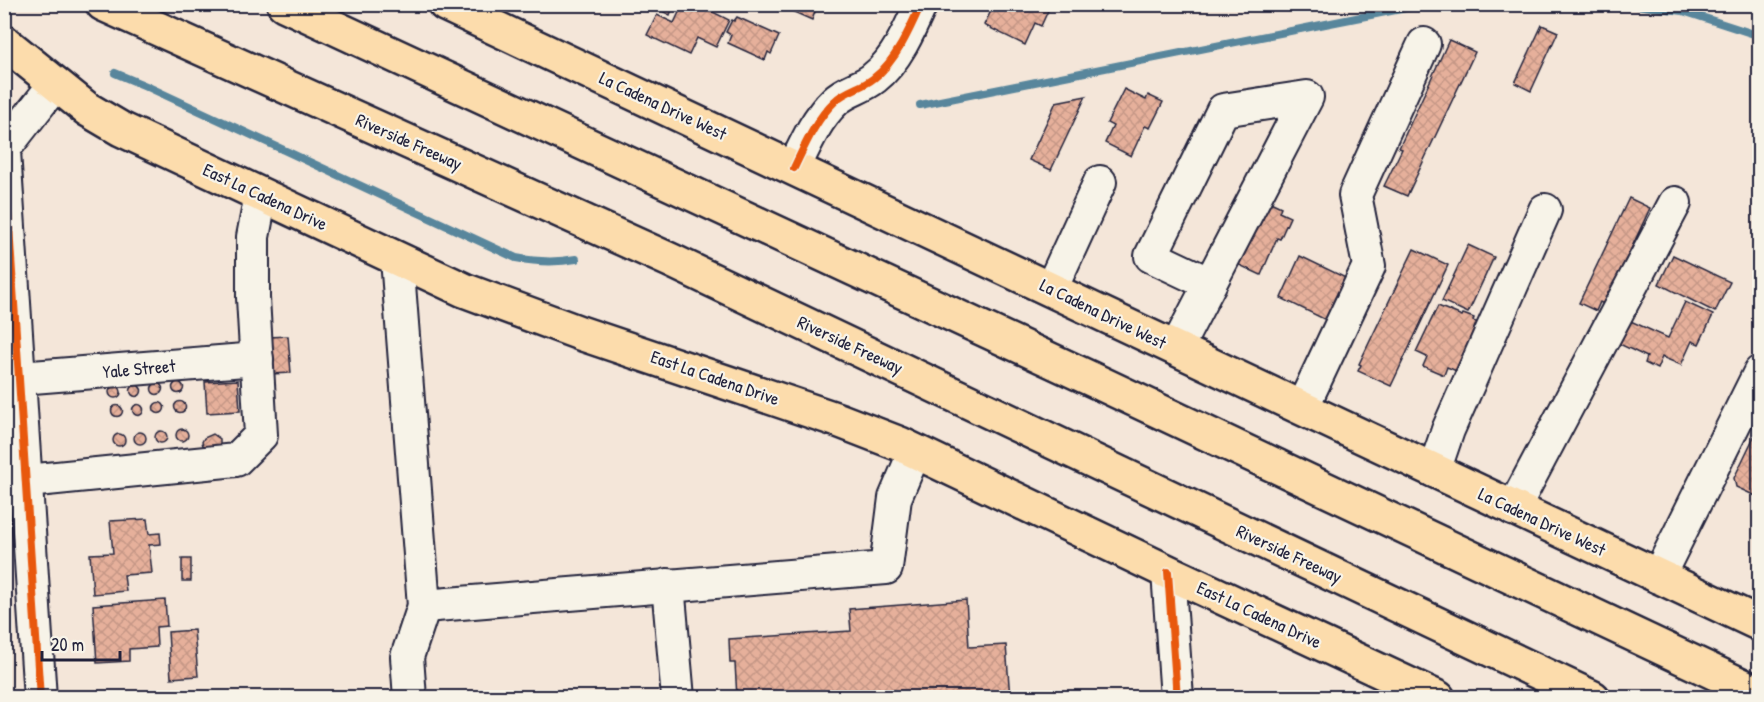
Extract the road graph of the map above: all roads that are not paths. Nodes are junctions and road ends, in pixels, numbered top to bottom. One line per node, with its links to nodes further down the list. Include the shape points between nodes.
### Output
1 (103, 4): 37 (main road, Riverside Freeway, via 670,260)
2 (284, 4): 31 (main road)
3 (445, 4): 9 (main road, La Cadena Drive West)
4 (921, 4): 9 (street, via 885,69 836,99 825,111)
5 (4, 42): 7 (main road, East La Cadena Drive)
6 (1424, 44): 21 (street, via 1355,195 1369,266)
7 (55, 84): 8 (street); 11 (main road, East La Cadena Drive, via 121,129)
8 (4, 150): 20 (street)
9 (794, 168): 16 (main road, La Cadena Drive West)
10 (1100, 182): 16 (street)
11 (261, 195): 14 (main road, East La Cadena Drive); 18 (street, via 253,237)
12 (1675, 203): 25 (street)
13 (1545, 210): 23 (street, via 1448,430)
14 (397, 258): 22 (main road, East La Cadena Drive, via 464,290 838,420); 29 (street)
15 (1210, 284): 15 (street, via 1302,107 1307,97 1223,110 1151,256); 17 (street)
16 (1051, 289): 17 (main road, La Cadena Drive West)
17 (1176, 349): 21 (main road, La Cadena Drive West)
18 (257, 359): 20 (street, Yale Street); 24 (street, via 261,435 236,460)
19 (1760, 372): 27 (street)
20 (20, 378): 24 (street)
21 (1302, 408): 23 (main road, La Cadena Drive West)
22 (915, 451): 26 (main road, East La Cadena Drive); 28 (street, via 895,498 886,568)
23 (1434, 471): 25 (main road, La Cadena Drive West)
24 (27, 481): 32 (street)
25 (1513, 509): 27 (main road, La Cadena Drive West)
26 (1168, 572): 35 (street); 36 (main road, East La Cadena Drive)
27 (1658, 577): 30 (main road, La Cadena Drive West)
28 (668, 585): 29 (street); 34 (street)
29 (424, 606): 33 (street, via 407,657)
30 (1760, 624)
31 (1760, 694)
32 (40, 698)
33 (410, 698)
34 (678, 698)
35 (1177, 698)
36 (1438, 698)
37 (1593, 698)

